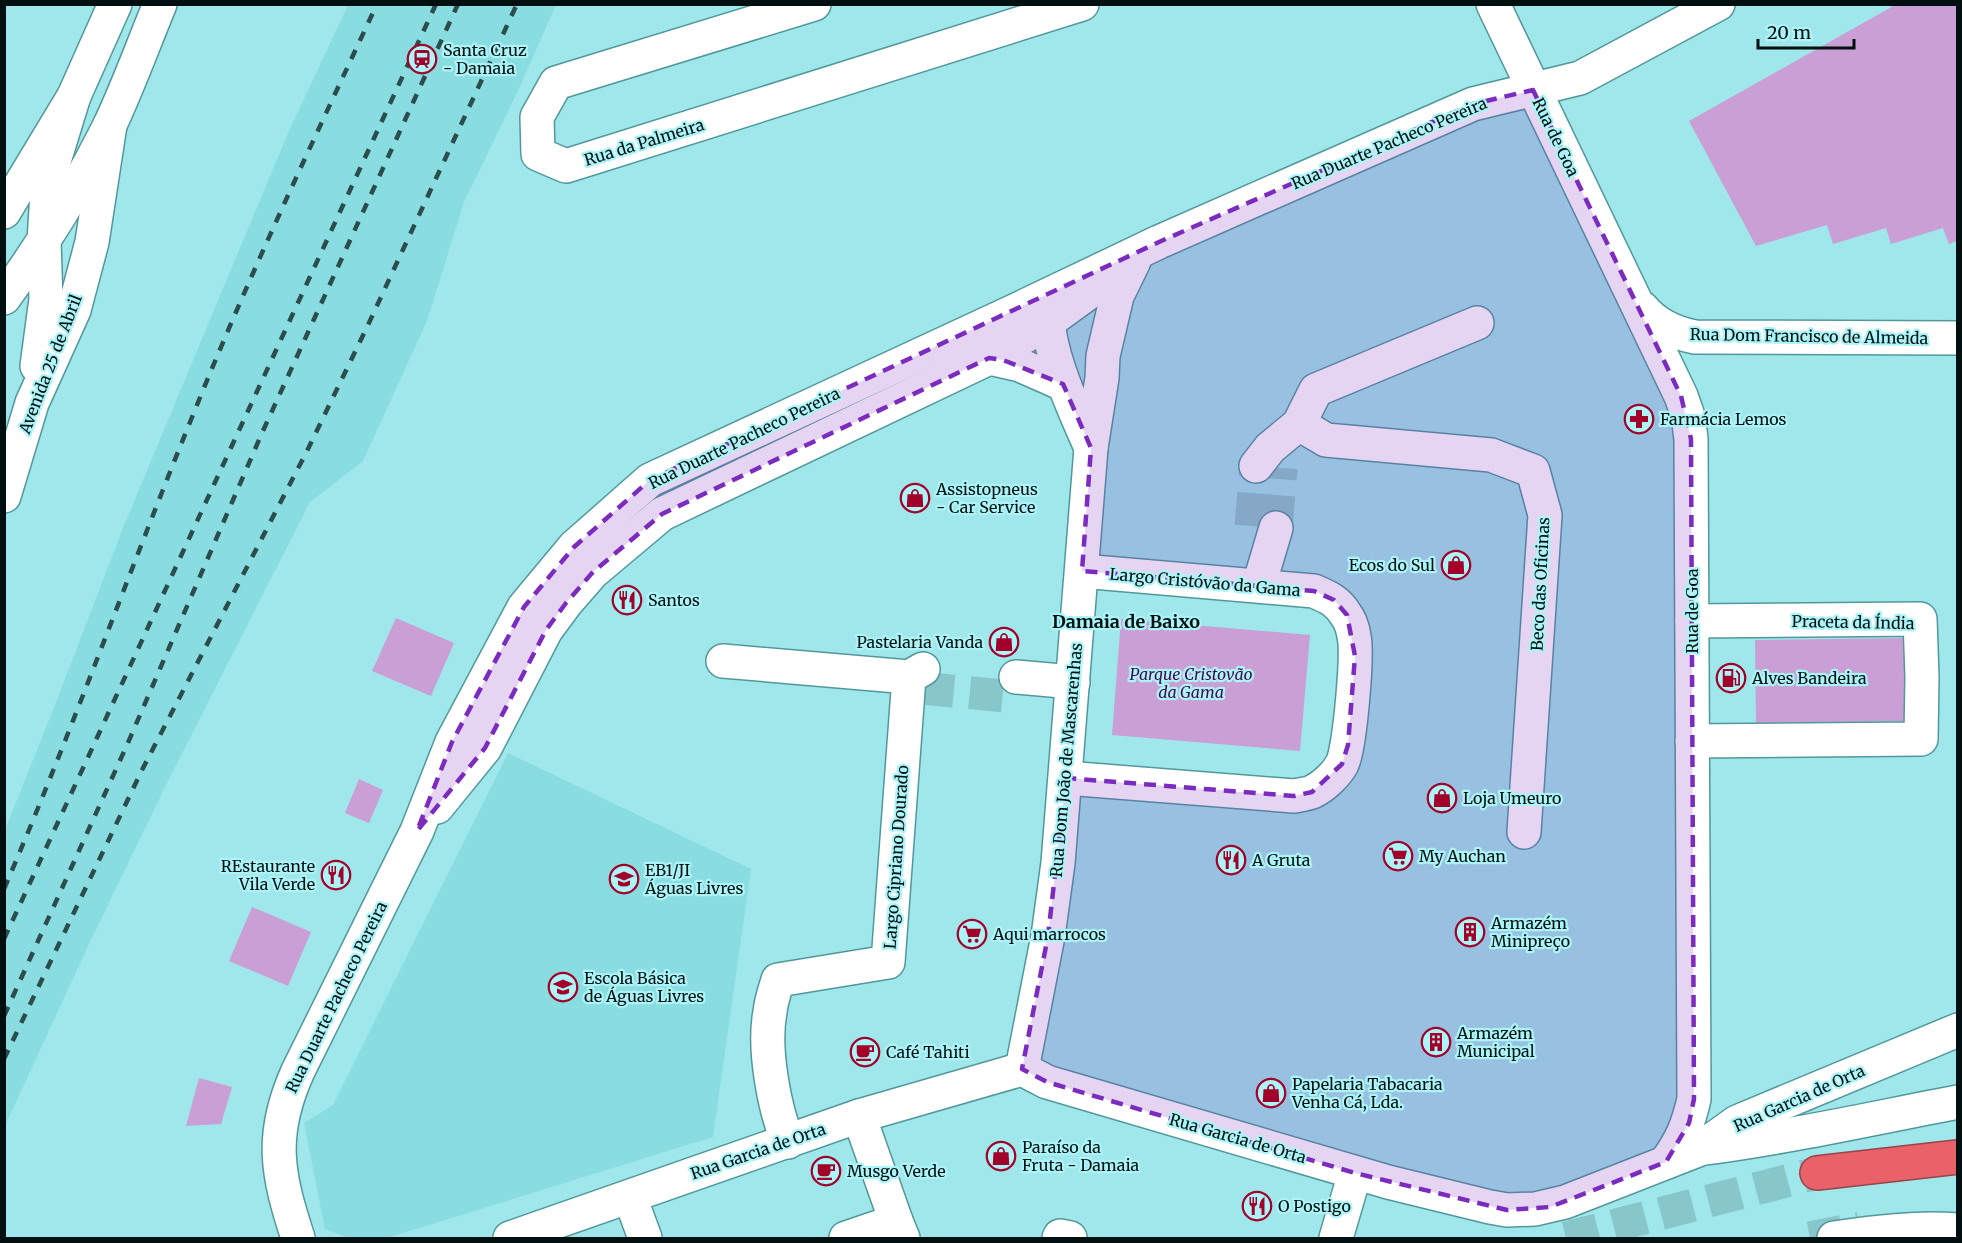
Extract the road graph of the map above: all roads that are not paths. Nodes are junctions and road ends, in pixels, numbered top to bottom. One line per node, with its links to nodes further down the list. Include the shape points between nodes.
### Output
1 (115, 4): 8 (street)
2 (160, 4): 9 (street)
3 (814, 4): 4 (street, Rua da Palmeira, via 556,83 537,117 538,154 566,166)
4 (1082, 4)
5 (1492, 4): 7 (street, Rua de Goa)
6 (1718, 4): 7 (street, Rua Duarte Pacheco Pereira, via 1580,78)
7 (1533, 90): 12 (street, Rua Duarte Pacheco Pereira, via 1473,104); 14 (street, Rua de Goa)
8 (74, 96): 10 (street); 11 (street, via 51,171)
9 (110, 125): 11 (street); 21 (street, Avenida 25 de Abril, via 92,242 77,299)
10 (4, 212)
11 (44, 242): 13 (street); 21 (street, via 46,299)
12 (1146, 251): 15 (street, Rua Duarte Pacheco Pereira); 18 (street, Rua Dom João de Mascarenhas, via 1117,296)
13 (4, 298)
14 (1637, 302): 17 (street, Rua Dom Francisco de Almeida, via 1664,327 1695,337); 29 (street, Rua de Goa, via 1688,416)
15 (1056, 308): 18 (street, via 1095,338); 19 (street, Rua Duarte Pacheco Pereira); 20 (street, Rua Dom João de Mascarenhas); 35 (street, Rua Duarte Pacheco Pereira, via 650,480 574,547 524,607 452,742)
16 (1477, 322): 22 (street, via 1316,390)
17 (1958, 338)
18 (1103, 356): 23 (street, Rua Dom João de Mascarenhas)
19 (989, 358): 20 (street, via 1020,365); 35 (street, Rua Duarte Pacheco Pereira, via 662,514 593,572 546,630 485,747)
20 (1063, 384): 23 (street, Rua Dom João de Mascarenhas)
21 (32, 403): 25 (street, Avenida 25 de Abril)
22 (1299, 424): 24 (street); 36 (street, Beco das Oficinas, via 1326,440 1491,454 1533,471 1545,515)
23 (1091, 448): 27 (street, Rua Dom João de Mascarenhas)
24 (1269, 461)
25 (4, 496)
26 (1264, 527): 28 (street)
27 (1082, 571): 28 (street, Largo Cristóvão da Gama); 32 (street, Rua Dom João de Mascarenhas)
28 (1259, 585): 34 (street, Largo Cristóvão da Gama, via 1314,591 1334,600 1347,615 1355,656 1348,746 1342,764 1329,780 1312,792 1294,796)
29 (1692, 621): 33 (street, Rua de Goa); 33 (street, Praceta da Índia, via 1920,619 1922,677 1921,739)
30 (723, 661): 41 (street, Largo Cipriano Dourado, via 918,678 888,962 778,980 768,1040 775,1105)
31 (1015, 687): 32 (street)
32 (1072, 692): 34 (street, Rua Dom João de Mascarenhas)
33 (1692, 741): 44 (street, Rua de Goa, via 1694,1099 1689,1123)
34 (1066, 778): 38 (street, Rua Dom João de Mascarenhas, via 1048,936)
35 (417, 831): 50 (street, Rua Duarte Pacheco Pereira, via 288,1091 278,1138 279,1165)
36 (1524, 832)
37 (1958, 1030): 42 (street, Rua Garcia de Orta, via 1737,1122)
38 (1022, 1069): 40 (street, Rua Garcia de Orta); 45 (street, Rua Garcia de Orta, via 1047,1082)
39 (1958, 1102): 42 (street)
40 (859, 1116): 41 (street, Rua Garcia de Orta); 48 (street)
41 (788, 1142): 47 (street, Rua Garcia de Orta)
42 (1698, 1150): 44 (street, Rua Garcia de Orta)
43 (1958, 1157): 46 (highway)
44 (1666, 1162): 45 (street, Rua Garcia de Orta, via 1565,1202 1522,1210 1490,1207)
45 (1355, 1173): 56 (street)
46 (1817, 1173)
47 (630, 1197): 51 (street, Rua Garcia de Orta); 52 (street)
48 (899, 1230): 53 (street)
49 (1958, 1230): 57 (street, via 1900,1230)
50 (298, 1239)
51 (510, 1239)
52 (645, 1239)
53 (846, 1239)
54 (1059, 1239): 55 (street)
55 (1070, 1239)
56 (1336, 1239)
57 (1834, 1239)

